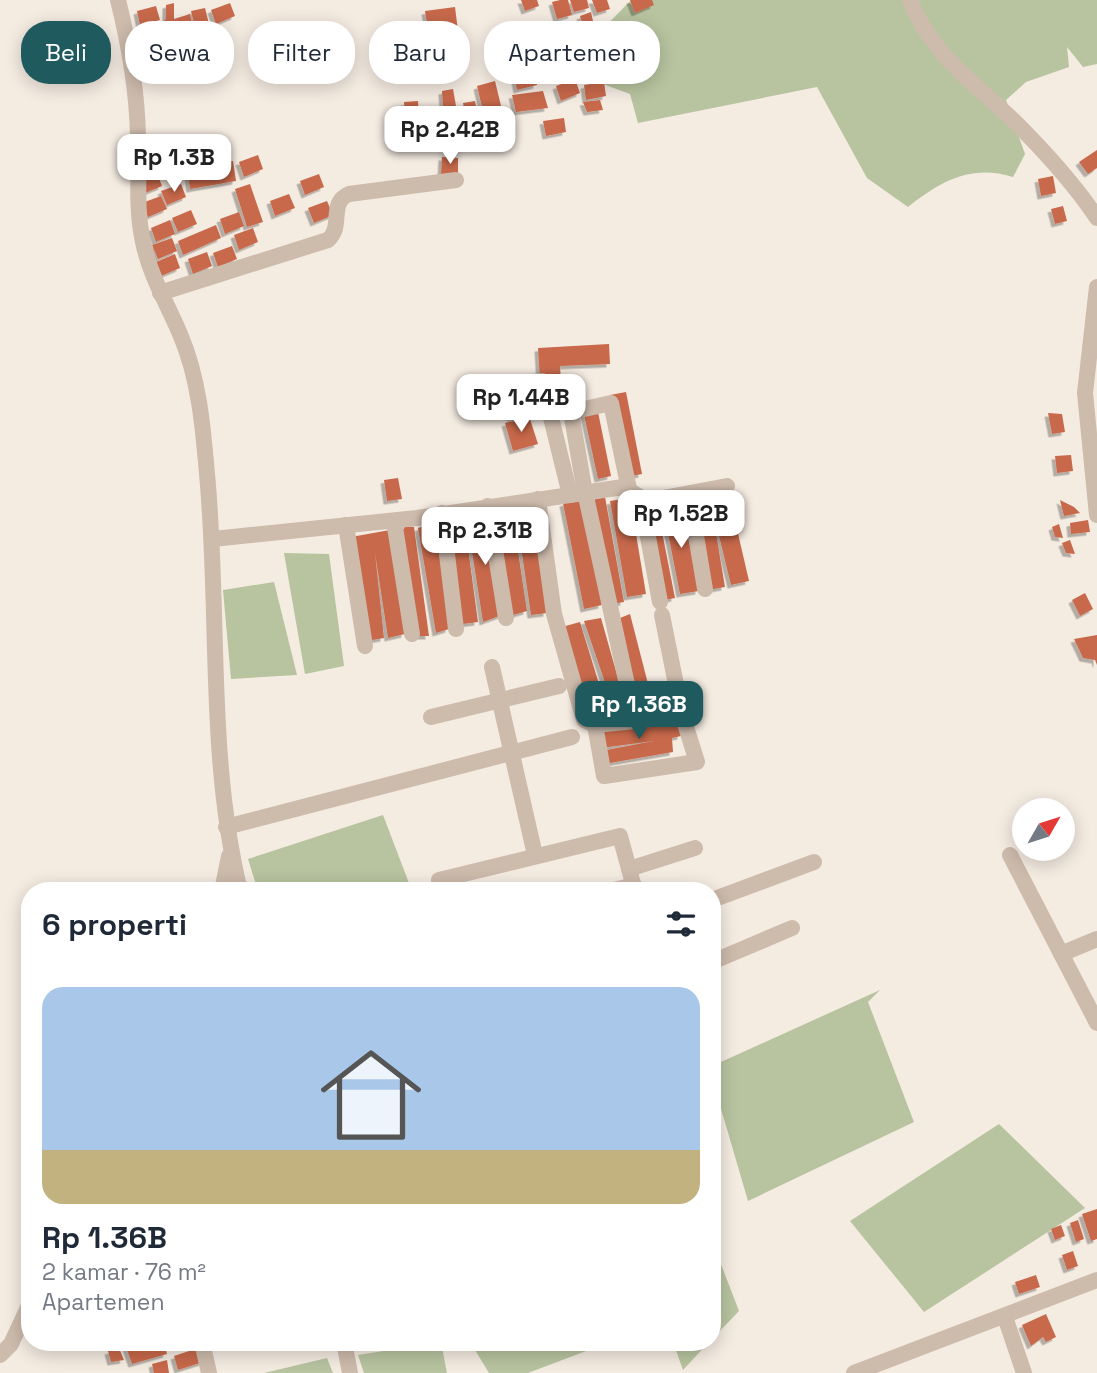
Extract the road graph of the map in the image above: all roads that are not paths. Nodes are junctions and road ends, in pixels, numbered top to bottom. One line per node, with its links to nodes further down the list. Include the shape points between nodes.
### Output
1 (118, 0): 6 (street, via 136,94 141,234 151,277)
2 (910, 0): 4 (street, via 926,36 945,59 1016,123)
3 (456, 180): 6 (street, via 341,197 338,225 328,240)
4 (1097, 218)
5 (1097, 289): 17 (street, via 1084,393)
6 (160, 293): 20 (street, via 181,336 196,385)
7 (500, 385): 8 (street, via 542,381)
8 (549, 407): 9 (street); 11 (street)
9 (511, 414)
10 (727, 486): 13 (street)
11 (580, 491): 12 (street); 12 (street, via 571,412 611,403); 14 (street); 31 (street)
12 (635, 494): 13 (street); 29 (street)
13 (688, 494): 21 (street)
14 (538, 499): 15 (street); 32 (street, via 554,614 584,719)
15 (488, 506): 16 (street); 22 (street)
16 (442, 513): 18 (street); 23 (street)
17 (1097, 515)
18 (394, 521): 19 (street); 24 (street)
19 (346, 525): 20 (street); 25 (street)
20 (213, 539): 35 (street, via 220,773)
21 (705, 589)
22 (506, 618)
23 (456, 629)
24 (412, 634)
25 (365, 646)
26 (492, 667): 28 (street)
27 (559, 686): 28 (street)
28 (498, 702): 30 (street); 34 (street)
29 (682, 714): 31 (street); 32 (street, via 697,762 604,776)
30 (431, 717)
31 (635, 721): 32 (street)
32 (595, 725)
33 (572, 737): 34 (street)
34 (510, 753): 35 (street); 38 (street)
35 (226, 827): 37 (street)
36 (695, 848): 44 (street)
37 (230, 850): 42 (street); 43 (street)
38 (535, 855): 41 (street); 44 (street, via 620,836)
39 (1010, 855): 48 (street)
40 (814, 862): 45 (street)
41 (439, 880)
42 (224, 882)
43 (238, 882)
44 (633, 882)
45 (721, 897)
46 (792, 928): 49 (street)
47 (1097, 939): 48 (street)
48 (1061, 954): 50 (street)
49 (721, 958)
50 (1097, 1023)
51 (1097, 1280): 52 (street)
52 (1005, 1317): 59 (street); 60 (street)
53 (21, 1322): 56 (street)
54 (204, 1351): 57 (street)
55 (346, 1351): 58 (street)
56 (0, 1355)
57 (209, 1373)
58 (350, 1373)
59 (854, 1373)
60 (1024, 1373)

